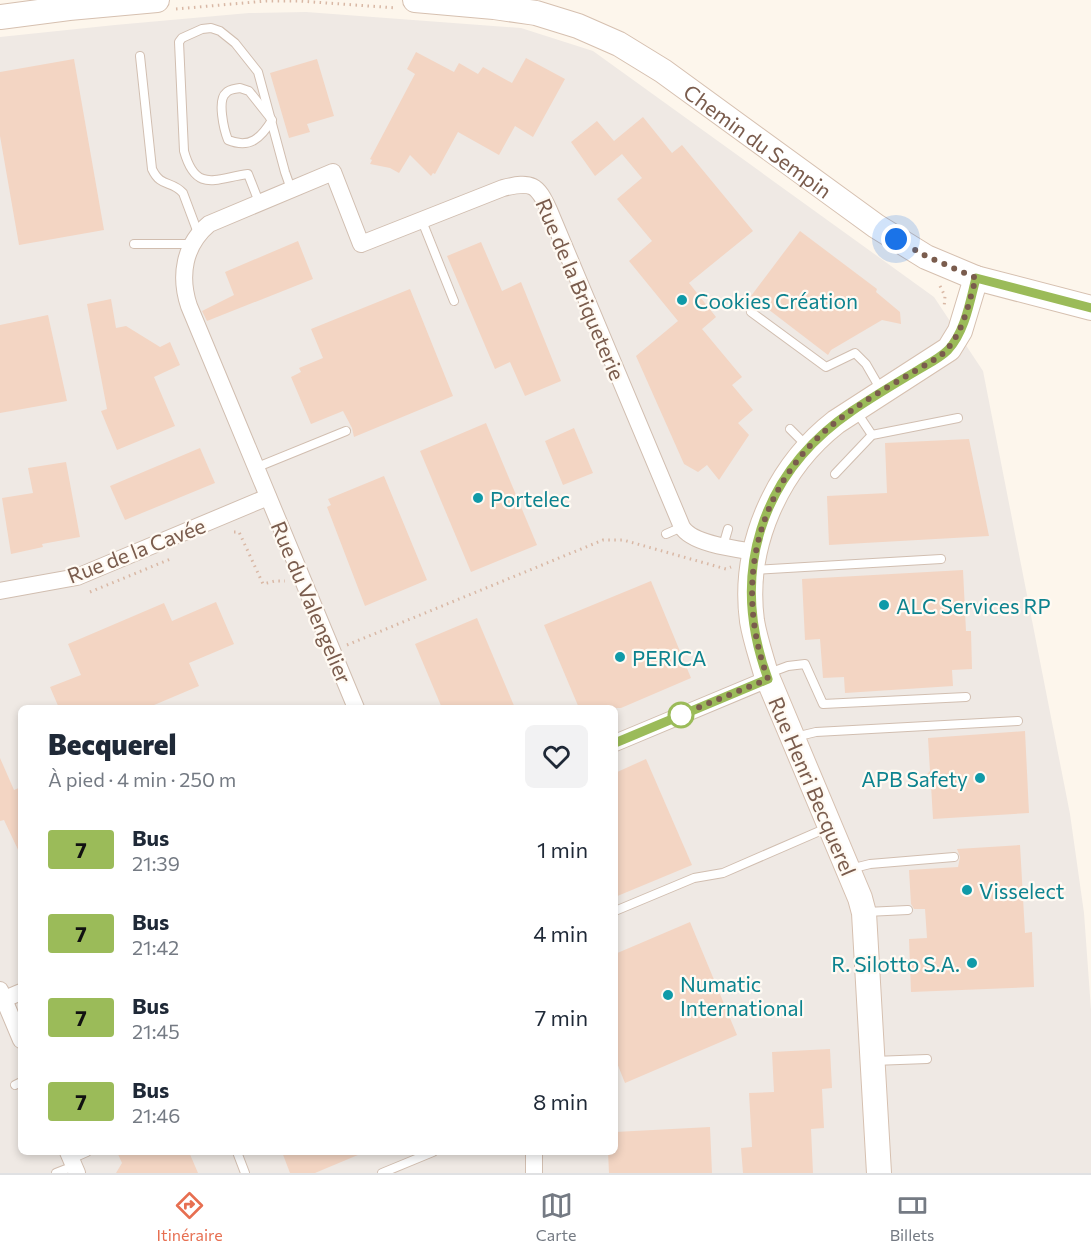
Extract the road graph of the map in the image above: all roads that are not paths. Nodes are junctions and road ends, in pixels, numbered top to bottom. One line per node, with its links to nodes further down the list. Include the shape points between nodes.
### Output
1 (157, 0): 3 (street)
2 (411, 4): 11 (street, Chemin du Sempin, via 536,13 619,44 663,71 876,226 926,256)
3 (0, 17)
4 (140, 56): 9 (lane, via 152,169 160,181 183,193)
5 (272, 120): 5 (lane, via 258,139 237,144 228,140 223,128 224,94 240,88 249,91); 6 (lane); 7 (lane, via 258,72 235,43 211,28 182,38 179,42 188,165 195,174 213,181 248,174)
6 (291, 189): 7 (street, Rue de la Briqueterie); 8 (street, Rue de la Briqueterie, via 333,172 361,244)
7 (260, 202): 9 (street, Rue de la Briqueterie, via 209,224)
8 (422, 221): 12 (lane); 25 (street, Rue de la Briqueterie, via 522,183 541,193)
9 (194, 238): 10 (lane); 22 (street, via 184,269 185,295)
10 (134, 244)
11 (976, 278): 13 (street, Chemin du Sempin); 15 (street, Rue Henri Becquerel, via 960,331 949,349)
12 (454, 301)
13 (1091, 308)
14 (751, 312): 15 (lane, via 826,367 855,353)
15 (882, 392): 16 (street, Rue Henri Becquerel)
16 (855, 409): 20 (lane); 21 (street, Rue Henri Becquerel)
17 (958, 418): 20 (lane)
18 (790, 429): 21 (lane)
19 (346, 431): 22 (lane)
20 (872, 435): 23 (lane)
21 (808, 448): 28 (street, Rue Henri Becquerel, via 788,473 764,522)
22 (255, 468): 24 (street)
23 (835, 474)
24 (268, 497): 30 (street, Rue de la Cavée, via 77,577); 33 (street, Rue du Valengelier)
25 (682, 527): 27 (lane); 28 (street, via 690,536)
26 (728, 529): 28 (lane)
27 (666, 534)
28 (741, 554): 29 (lane); 31 (street, Rue Henri Becquerel, via 747,607)
29 (941, 559)
30 (0, 591)
31 (767, 676): 32 (lane, via 788,666 805,664 823,704); 35 (street, Rue Henri Becquerel); 36 (street)
32 (966, 697)
33 (355, 705)
34 (1018, 721): 35 (lane, via 816,732)
35 (793, 737): 37 (street, Rue Henri Becquerel)
36 (618, 741)
37 (830, 826): 39 (street, Rue Henri Becquerel); 40 (lane, via 723,873 694,878)
38 (954, 858): 39 (lane, via 870,864)
39 (848, 870): 42 (street, Rue Henri Becquerel)
40 (618, 910)
41 (908, 910): 42 (lane)
42 (864, 913): 47 (street, Rue Henri Becquerel)
43 (18, 993): 44 (street)
44 (1, 997): 45 (street)
45 (18, 1034)
46 (927, 1059): 47 (lane)
47 (873, 1061): 56 (street, Rue Henri Becquerel)
48 (238, 1155): 53 (lane)
49 (426, 1155): 54 (lane)
50 (534, 1155): 55 (street)
51 (72, 1163): 52 (lane)
52 (56, 1173)
53 (245, 1173)
54 (382, 1173)
55 (534, 1173)
56 (879, 1173)

